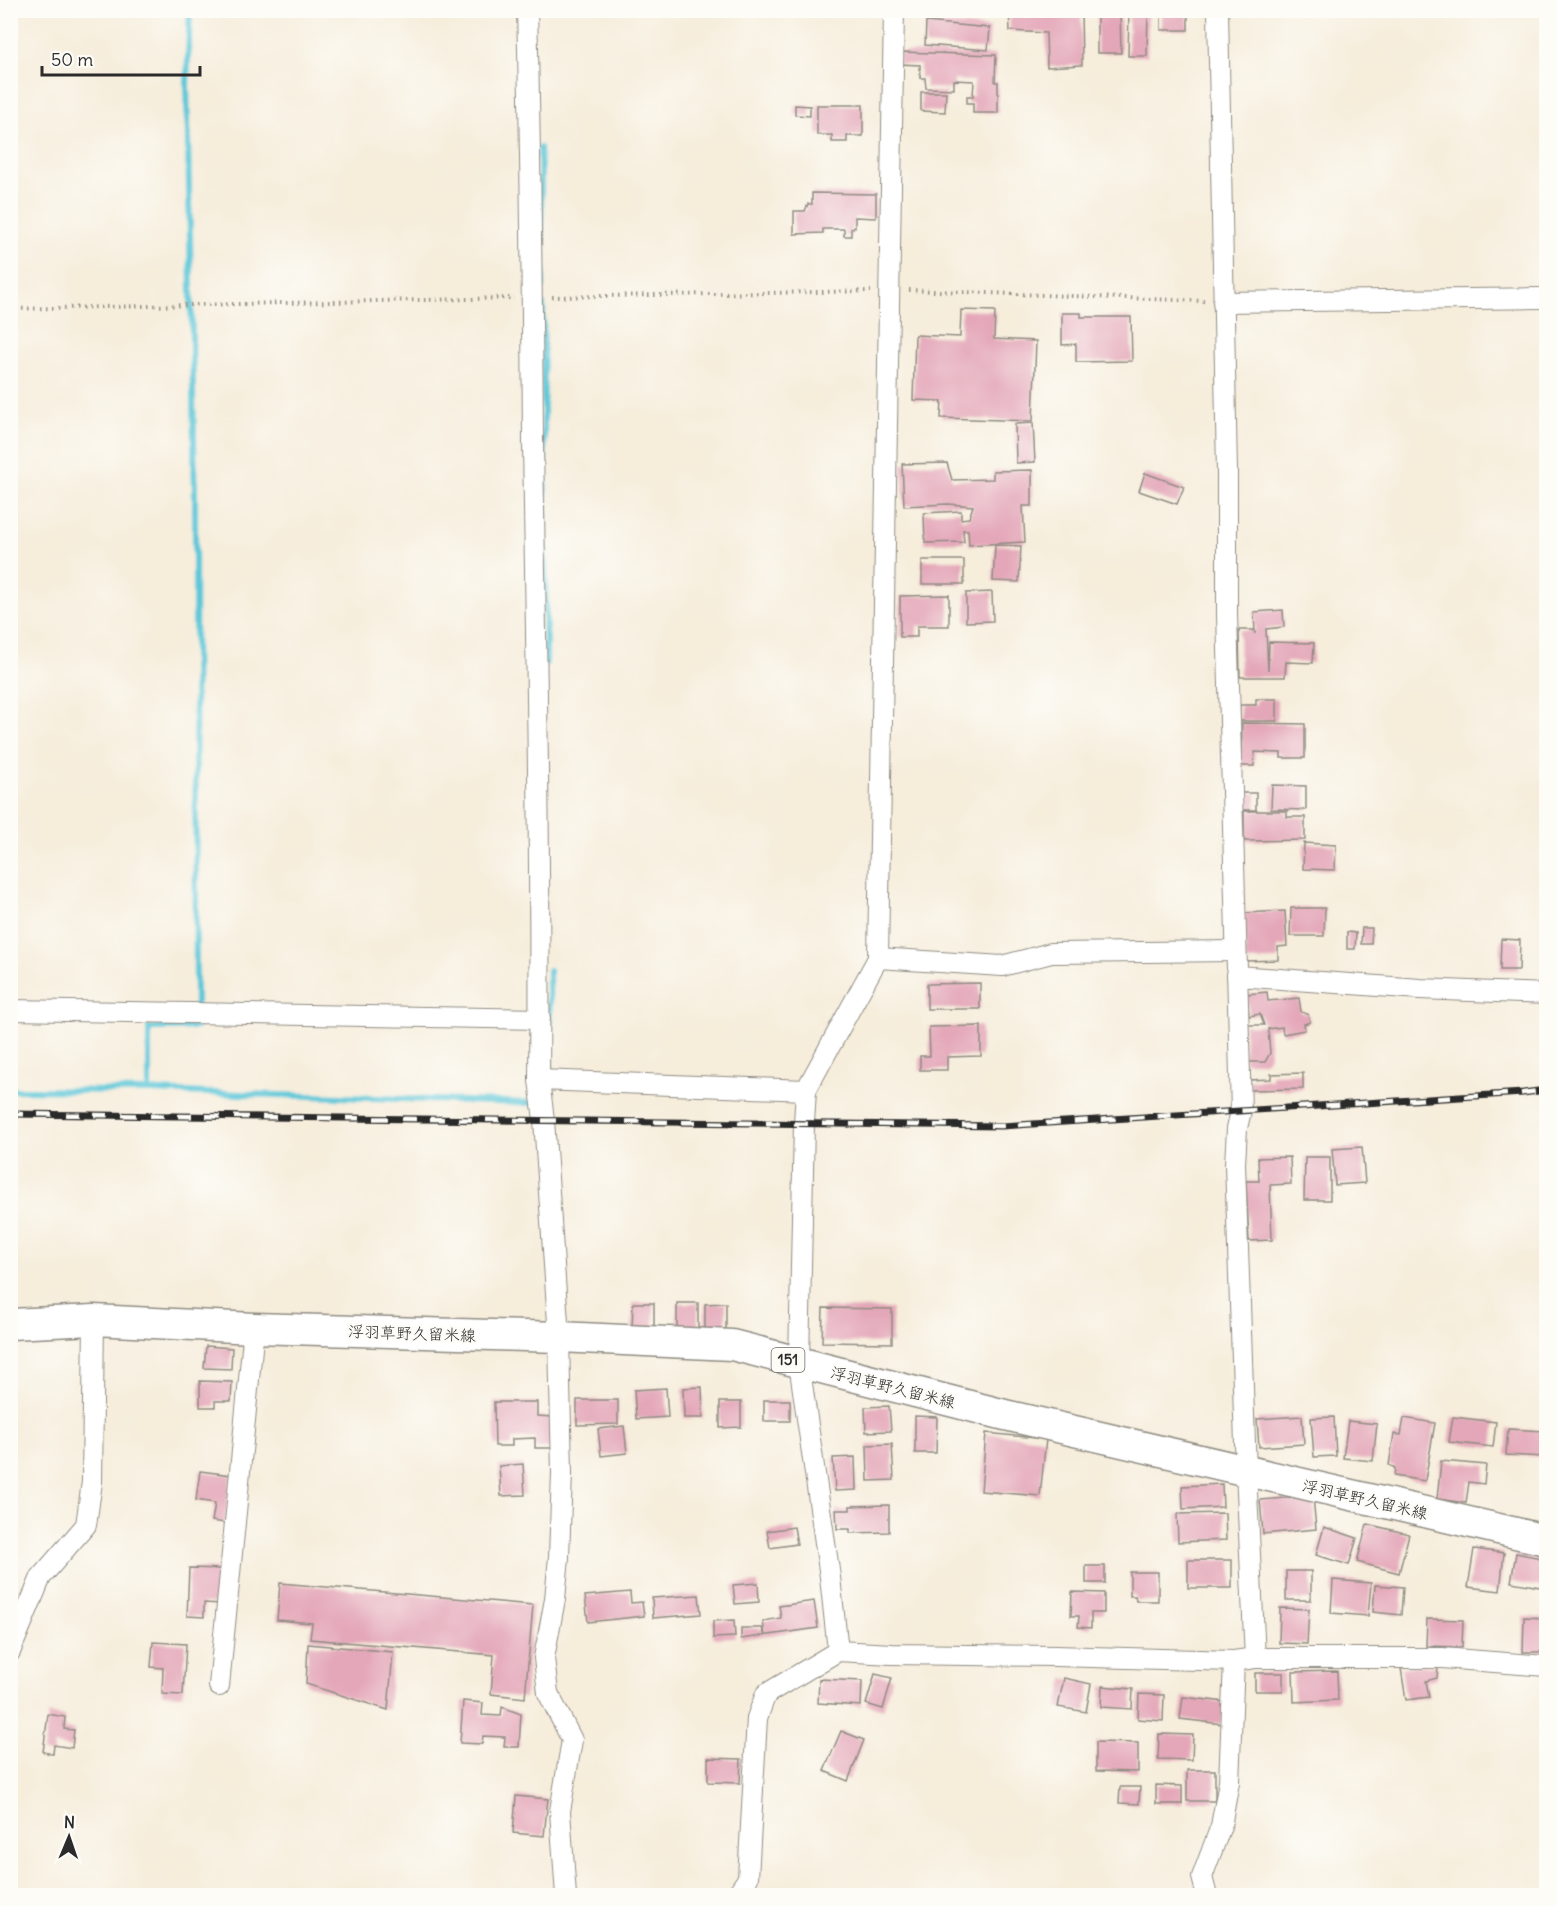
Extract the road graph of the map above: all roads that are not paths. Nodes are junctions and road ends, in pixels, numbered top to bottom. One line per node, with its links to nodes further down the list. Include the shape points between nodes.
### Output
1 (527, 10): 11 (street)
2 (894, 10): 7 (street)
3 (1218, 10): 5 (street)
4 (1546, 298): 5 (street)
5 (1223, 302): 6 (street)
6 (1236, 951): 7 (street, via 1051,953 1002,966); 8 (street)
7 (878, 958): 13 (street)
8 (1237, 976): 9 (street); 19 (street, via 1241,1111 1235,1164)
9 (1546, 994)
10 (10, 1010): 11 (street)
11 (540, 1018): 12 (street)
12 (539, 1080): 13 (street); 17 (street)
13 (806, 1090): 18 (street)
14 (94, 1320): 15 (main road, 浮羽草野久留米線 / 151); 16 (main road, 浮羽草野久留米線 / 151); 22 (street, via 92,1482 86,1525 41,1577)
15 (10, 1324)
16 (254, 1328): 17 (main road, 浮羽草野久留米線 / 151); 26 (street)
17 (559, 1337): 18 (main road, 浮羽草野久留米線 / 151, via 732,1345); 27 (street, via 560,1557 544,1658 548,1693 572,1740 560,1811)
18 (799, 1363): 19 (main road, 浮羽草野久留米線 / 151); 21 (street)
19 (1246, 1471): 20 (main road, 浮羽草野久留米線 / 151); 23 (street)
20 (1546, 1540)
21 (838, 1651): 24 (street); 28 (street, via 766,1694 757,1718 748,1878)
22 (10, 1652)
23 (1256, 1658): 24 (street); 25 (street, via 1443,1658)
24 (1234, 1661): 29 (street, via 1229,1782 1221,1826 1202,1877)
25 (1546, 1666)
26 (219, 1686)
27 (566, 1896)
28 (736, 1896)
29 (1207, 1896)

